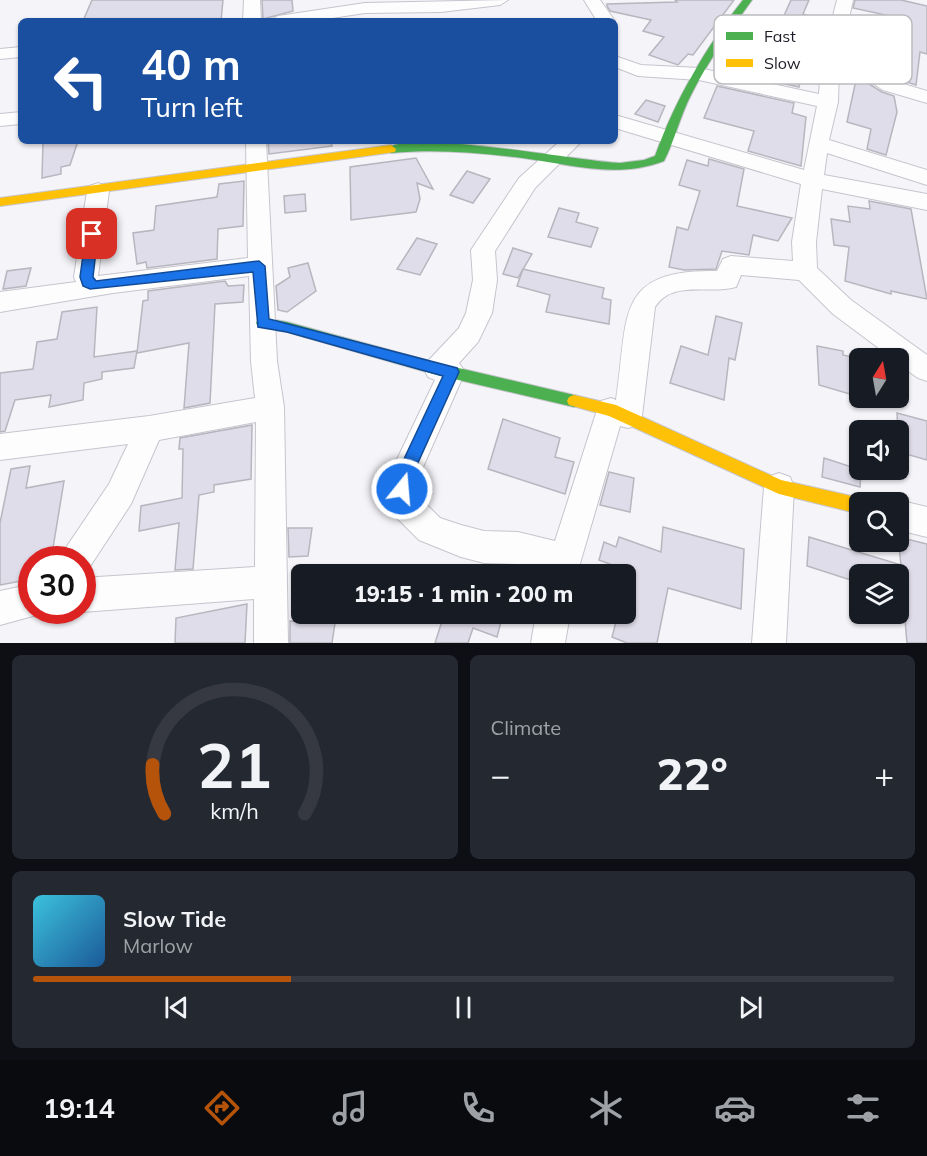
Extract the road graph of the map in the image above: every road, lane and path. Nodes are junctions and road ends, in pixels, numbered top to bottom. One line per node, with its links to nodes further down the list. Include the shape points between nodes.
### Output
1 (252, 0): 6 (street)
2 (500, 0): 7 (street, via 441,7 365,8)
3 (592, 0): 8 (street)
4 (748, 0): 5 (street)
5 (738, 15)
6 (252, 18)
7 (298, 18)
8 (604, 18)
9 (714, 51): 13 (street)
10 (18, 52): 11 (street)
11 (0, 54)
12 (618, 62): 13 (street, via 638,70)
13 (699, 74): 14 (street); 23 (street)
14 (714, 77)
15 (745, 84): 19 (street)
16 (829, 84): 19 (street)
17 (887, 84): 18 (street)
18 (927, 96)
19 (828, 102): 24 (street)
20 (18, 118): 21 (street)
21 (0, 120)
22 (618, 122): 23 (street)
23 (665, 137): 27 (street, via 660,158 649,164 627,168); 29 (street)
24 (818, 143): 28 (street); 29 (street)
25 (569, 144): 27 (street)
26 (256, 153): 27 (street, via 431,147); 30 (street); 33 (street)
27 (556, 159): 38 (street, via 527,183 483,250 485,280 479,314)
28 (927, 178)
29 (813, 180): 32 (street); 34 (street, via 804,242)
30 (98, 191): 31 (street); 35 (street, via 86,277 88,282)
31 (0, 202)
32 (927, 202)
33 (259, 266): 35 (street, via 159,276); 37 (street)
34 (805, 271): 39 (street, via 842,307); 41 (street, via 731,266 727,280 675,281 648,294 642,305)
35 (104, 287): 36 (street)
36 (0, 302)
37 (263, 323): 38 (street); 40 (street)
38 (445, 370): 41 (street); 49 (street, via 404,476 401,501 430,529 461,542 518,548)
39 (927, 370)
40 (270, 407): 42 (street); 51 (street)
41 (619, 413): 44 (street); 50 (street)
42 (149, 429): 43 (street); 48 (street, via 120,495)
43 (0, 447)
44 (779, 487): 45 (street); 58 (street)
45 (849, 503)
46 (909, 518): 47 (street)
47 (927, 522)
48 (85, 546)
49 (555, 564)
50 (563, 564)
51 (269, 582): 52 (street); 56 (street)
52 (96, 594)
53 (18, 604): 54 (street)
54 (0, 608)
55 (551, 624): 57 (street)
56 (272, 643)
57 (548, 643)
58 (769, 643)

